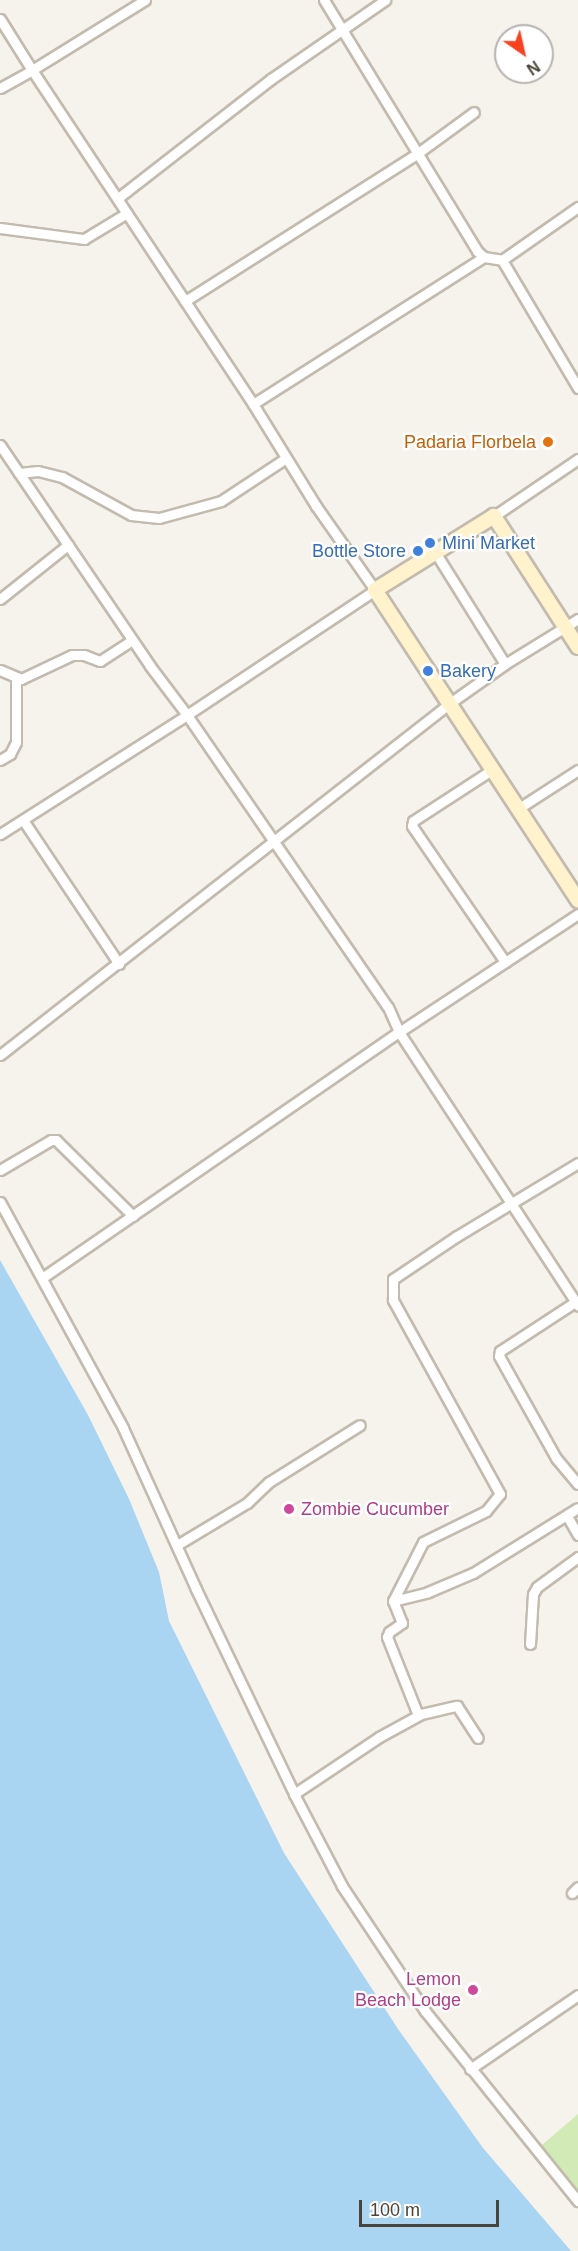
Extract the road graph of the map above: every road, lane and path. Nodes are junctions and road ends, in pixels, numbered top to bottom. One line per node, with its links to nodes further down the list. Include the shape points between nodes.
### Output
1 (145, 0): 6 (street)
2 (324, 0): 5 (street)
3 (385, 0): 5 (street)
4 (0, 19): 6 (street)
5 (342, 29): 9 (street); 10 (street)
6 (32, 70): 7 (street); 10 (street)
7 (0, 88)
8 (474, 112): 9 (street)
9 (418, 153): 14 (street); 16 (street)
10 (118, 198): 12 (street)
11 (578, 207): 15 (street)
12 (127, 213): 13 (street, via 84,239); 16 (street)
13 (0, 228)
14 (484, 257): 15 (street); 18 (street)
15 (502, 260): 17 (street)
16 (185, 301): 18 (street)
17 (578, 388)
18 (253, 404): 20 (street)
19 (0, 445): 22 (street)
20 (286, 458): 22 (street, via 221,501 159,518 131,515 62,477 38,471); 26 (street)
21 (578, 459): 23 (street)
22 (19, 473): 24 (street)
23 (494, 516): 25 (main road); 29 (main road)
24 (68, 545): 27 (street); 30 (street)
25 (435, 552): 26 (main road); 32 (street)
26 (375, 590): 35 (main road); 36 (street)
27 (0, 599)
28 (578, 619): 29 (street)
29 (566, 627): 31 (main road); 32 (street)
30 (132, 640): 34 (street, via 100,661 72,655 26,678); 36 (street)
31 (578, 647)
32 (505, 664): 35 (street)
33 (0, 670): 34 (street)
34 (16, 678): 37 (street, via 16,742 10,754)
35 (450, 703): 38 (main road); 43 (street)
36 (187, 715): 41 (street); 43 (street)
37 (0, 760)
38 (493, 769): 40 (main road); 46 (street, via 412,826)
39 (578, 770): 40 (street)
40 (519, 808): 44 (main road)
41 (23, 819): 42 (street); 47 (street)
42 (0, 834)
43 (273, 840): 47 (street); 48 (street, via 388,1007)
44 (578, 900)
45 (578, 914): 46 (street)
46 (505, 962): 48 (street)
47 (119, 964): 49 (street)
48 (399, 1032): 53 (street); 54 (street)
49 (0, 1055)
50 (578, 1163): 53 (street)
51 (0, 1170): 54 (street, via 56,1140)
52 (0, 1202): 55 (street)
53 (511, 1205): 56 (street); 64 (street, via 393,1279 393,1300 500,1494 486,1511 423,1542)
54 (133, 1216): 55 (street)
55 (42, 1278): 62 (street, via 123,1428)
56 (577, 1304): 58 (street, via 500,1351 500,1356 556,1458)
57 (360, 1425): 62 (street, via 269,1482 247,1503)
58 (578, 1484)
59 (578, 1508): 60 (street)
60 (567, 1516): 61 (street); 64 (street, via 473,1574)
61 (578, 1534)
62 (177, 1545): 68 (street)
63 (578, 1557): 65 (street, via 533,1594)
64 (393, 1601): 66 (street, via 402,1623 387,1637)
65 (530, 1644)
66 (418, 1715): 67 (street, via 457,1707); 68 (street)
67 (478, 1738)
68 (294, 1794): 70 (street, via 361,1917)
69 (577, 1998): 70 (street)
70 (470, 2069): 71 (street)
71 (578, 2201)

